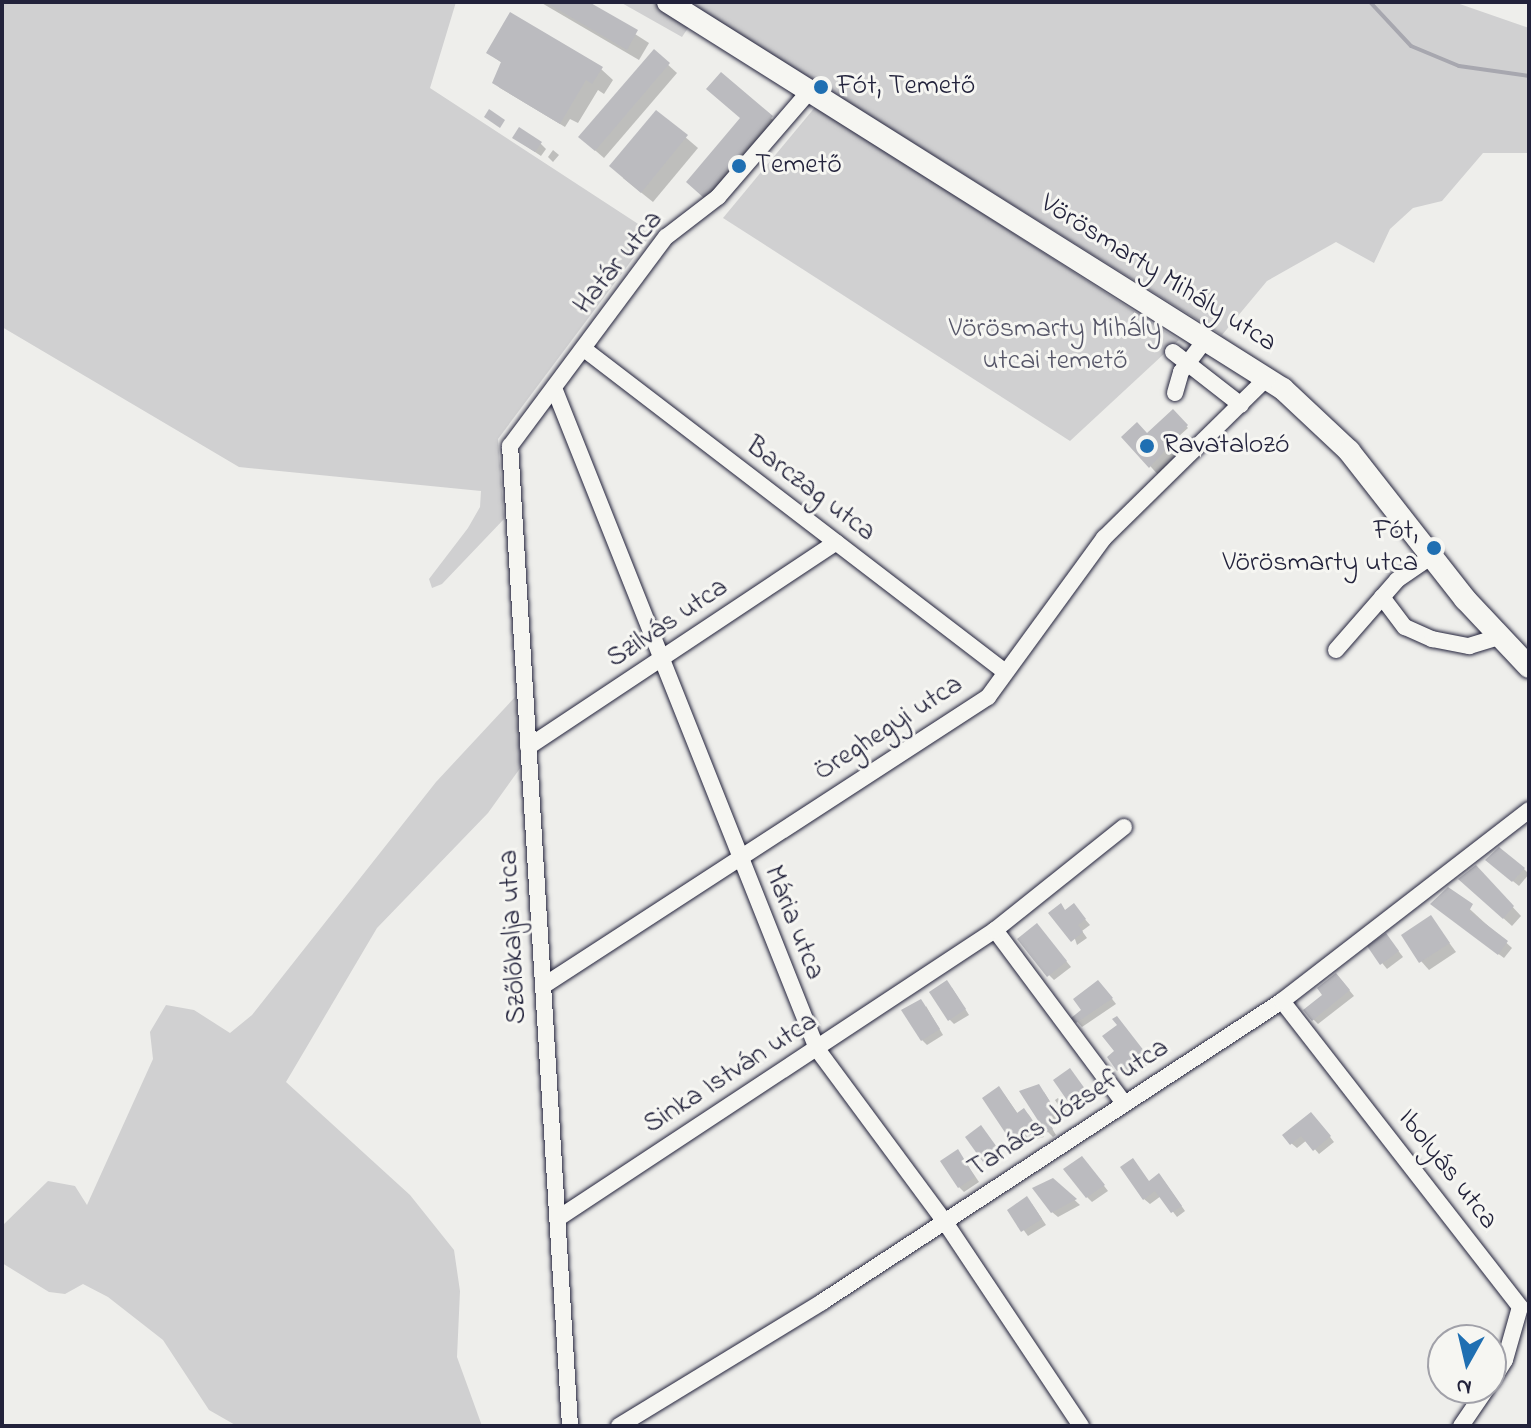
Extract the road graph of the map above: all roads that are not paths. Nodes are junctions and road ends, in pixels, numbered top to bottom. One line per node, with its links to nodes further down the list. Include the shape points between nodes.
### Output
1 (668, 2): 2 (main road, Vörösmarty Mihály utca)
2 (812, 88): 3 (main road, Vörösmarty Mihály utca); 4 (street, Határ utca, via 718,197 666,237)
3 (1206, 339): 6 (street); 7 (main road, Vörösmarty Mihály utca)
4 (584, 349): 8 (street, Határ utca); 12 (street, Barczag utca)
5 (1173, 352): 6 (street)
6 (1188, 365): 9 (street); 10 (street)
7 (1267, 378): 10 (street, Öreghegyi utca); 13 (main road, Vörösmarty Mihály utca, via 1323,423)
8 (554, 388): 11 (street, Határ utca); 17 (street, Mária utca)
9 (1175, 393)
10 (1241, 405): 19 (street, Öreghegyi utca, via 1104,538)
11 (510, 446): 20 (street, Szőlőkalja utca)
12 (836, 542): 17 (street, Szilvás utca); 19 (street, Barczag utca)
13 (1432, 556): 14 (street); 15 (main road, Vörösmarty Mihály utca)
14 (1382, 597): 15 (street, via 1405,627 1432,639 1469,646); 16 (street)
15 (1498, 637): 18 (main road, Vörösmarty Mihály utca)
16 (1336, 650)
17 (661, 661): 20 (street, Szilvás utca); 23 (street, Mária utca)
18 (1529, 667)
19 (1004, 671): 23 (street, Öreghegyi utca, via 988,697)
20 (528, 747): 25 (street, Szőlőkalja utca)
21 (1529, 810): 26 (street, Tanács József utca)
22 (1124, 827): 24 (street, Sinka István utca)
23 (737, 857): 25 (street, Öreghegyi utca); 27 (street, Mária utca)
24 (995, 930): 27 (street, Sinka István utca); 28 (street)
25 (543, 986): 29 (street, Szőlőkalja utca)
26 (1282, 1001): 28 (street, Tanács József utca); 31 (street, Ibolyás utca)
27 (817, 1049): 29 (street, Sinka István utca); 30 (street, Mária utca)
28 (1124, 1103): 30 (street, Tanács József utca)
29 (557, 1219): 35 (street, Szőlőkalja utca)
30 (945, 1222): 34 (street, Mária utca); 36 (street, Tanács József utca)
31 (1524, 1304): 32 (street, Ibolyás utca)
32 (1507, 1354)
33 (1476, 1404): 37 (street)
34 (1077, 1425)
35 (570, 1426)
36 (619, 1426)
37 (1461, 1426)

